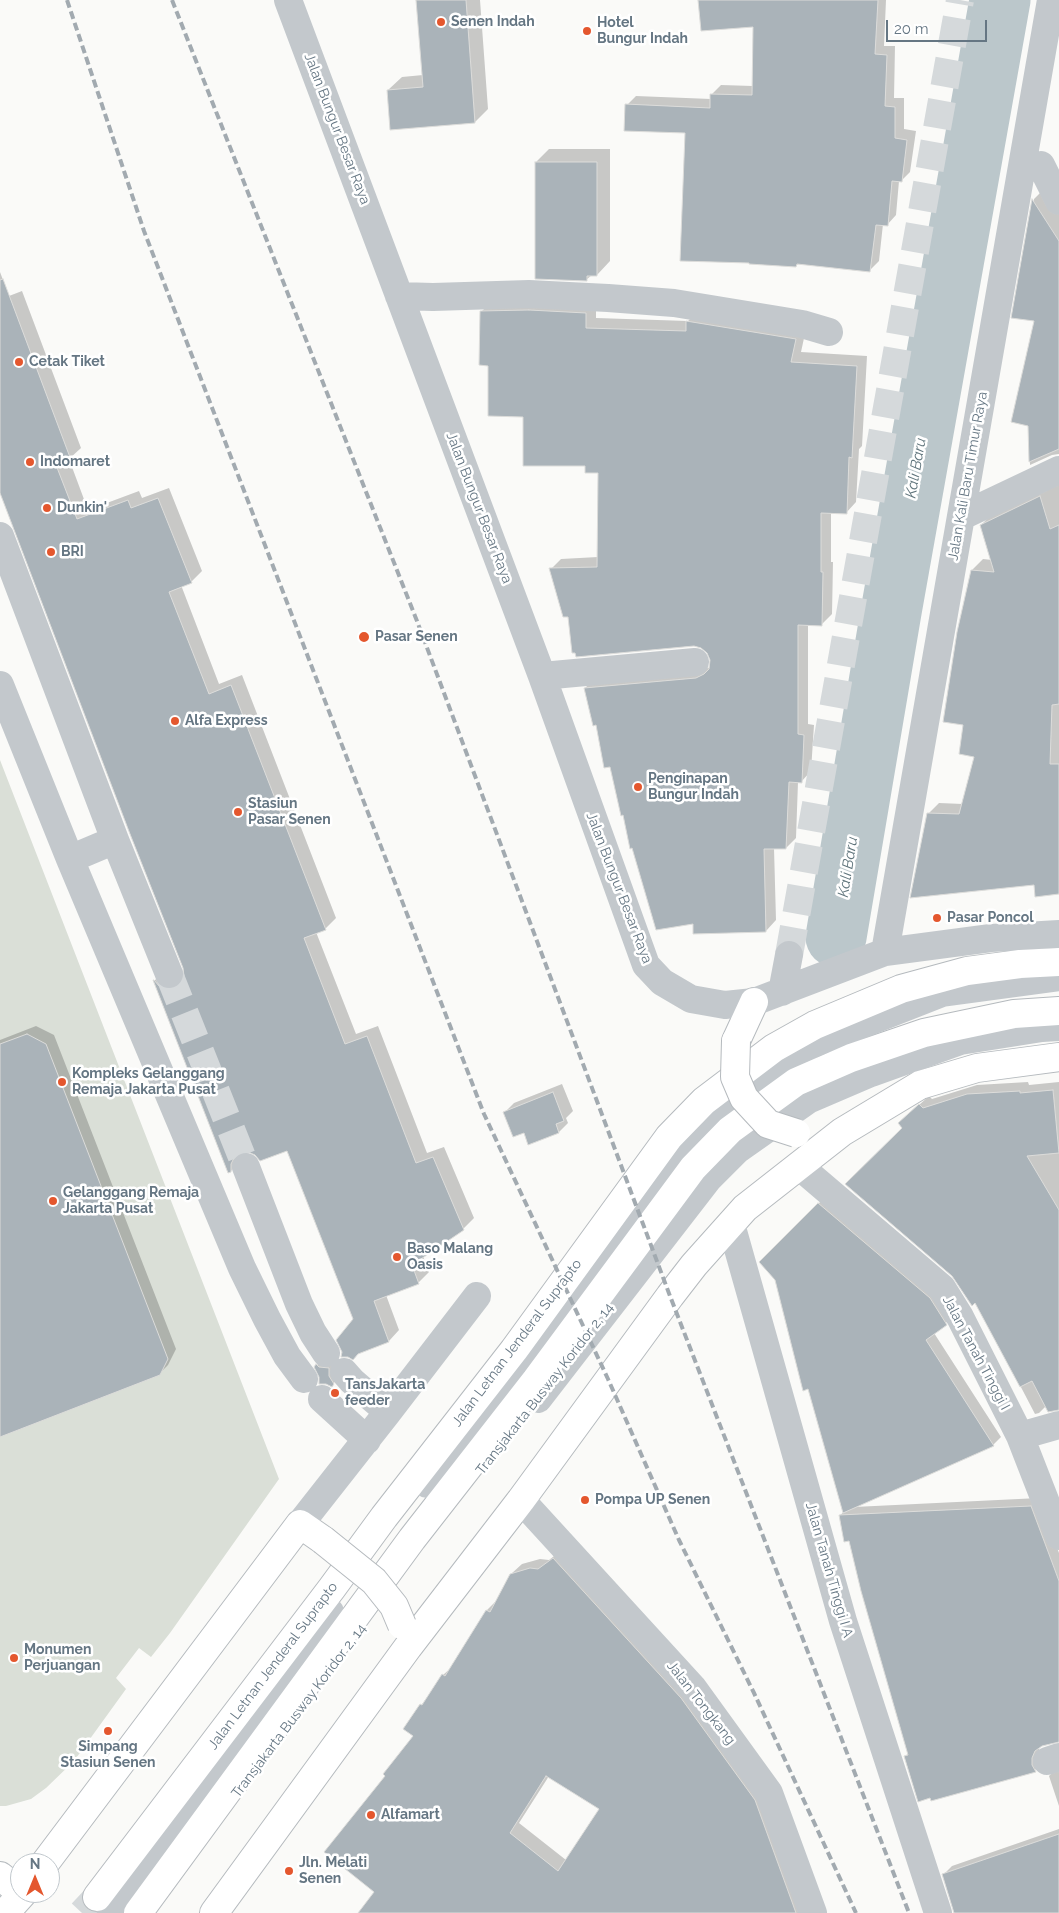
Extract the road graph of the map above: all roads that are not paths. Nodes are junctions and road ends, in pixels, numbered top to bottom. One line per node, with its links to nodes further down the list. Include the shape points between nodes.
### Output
1 (288, 0): 5 (street, Jalan Bungur Besar Raya)
2 (1051, 0): 3 (street, Jalan Kali Baru Timur Raya)
3 (1040, 165): 4 (street); 8 (street, Jalan Kali Baru Timur Raya)
4 (1059, 201)
5 (400, 296): 6 (street, via 529,294 646,301 802,324); 11 (street, Jalan Bungur Besar Raya)
6 (829, 332)
7 (1059, 470): 8 (street)
8 (962, 516): 16 (street, Jalan Kali Baru Timur Raya)
9 (0, 536): 13 (street)
10 (695, 662): 11 (street)
11 (542, 676): 22 (street, Jalan Bungur Besar Raya, via 646,965 662,982 691,999 725,1005)
12 (0, 685): 14 (street)
13 (115, 840): 14 (street); 19 (street)
14 (70, 859): 31 (street, via 242,1268 266,1319)
15 (1059, 934): 16 (street, via 991,938)
16 (886, 952): 21 (street)
17 (789, 955): 21 (street)
18 (1059, 962): 44 (main road, Jalan Letnan Jenderal Suprapto, via 967,971 901,989 814,1025 774,1048 704,1101 669,1137 514,1350 384,1517)
19 (169, 974)
20 (1059, 977): 44 (street, via 942,993 814,1044 784,1062 714,1118 680,1152 524,1362 394,1525)
21 (782, 992): 22 (street)
22 (754, 1002): 26 (main road, bridge, via 736,1041 735,1077 744,1098 768,1124 796,1133)
23 (1059, 1011): 45 (main road, via 1014,1014 924,1033 851,1058 796,1082 730,1130 693,1168 536,1380 412,1539)
24 (1059, 1027): 46 (street, Transjakarta Busway Koridor 2, 14, via 960,1041 871,1073 808,1100 737,1150 709,1178 420,1548)
25 (1059, 1057): 26 (main road, via 977,1068 920,1085)
26 (842, 1132): 27 (main road)
27 (799, 1166): 29 (main road, via 745,1208); 35 (street, Jalan Tanah Tinggi I, via 942,1288)
28 (246, 1167): 33 (street, via 313,1333 352,1380)
29 (731, 1224): 37 (main road, via 670,1296); 49 (street, Jalan Tanah Tinggi I A, via 843,1621)
30 (477, 1296): 33 (street)
31 (304, 1379)
32 (322, 1398): 36 (street)
33 (388, 1412): 36 (street)
34 (1059, 1425): 35 (street)
35 (1020, 1436): 39 (street, Jalan Tanah Tinggi I)
36 (367, 1440): 38 (street)
37 (521, 1500): 40 (main road); 48 (street, Jalan Tongkang, via 693,1688 770,1793)
38 (300, 1524): 40 (main road, bridge, via 374,1581 394,1606); 41 (main road)
39 (1059, 1536)
40 (405, 1636): 47 (main road)
41 (53, 1853)
42 (0, 1876): 43 (main road)
43 (10, 1887)
44 (104, 1903)
45 (138, 1913)
46 (148, 1913)
47 (214, 1913)
48 (813, 1913)
49 (938, 1913)

